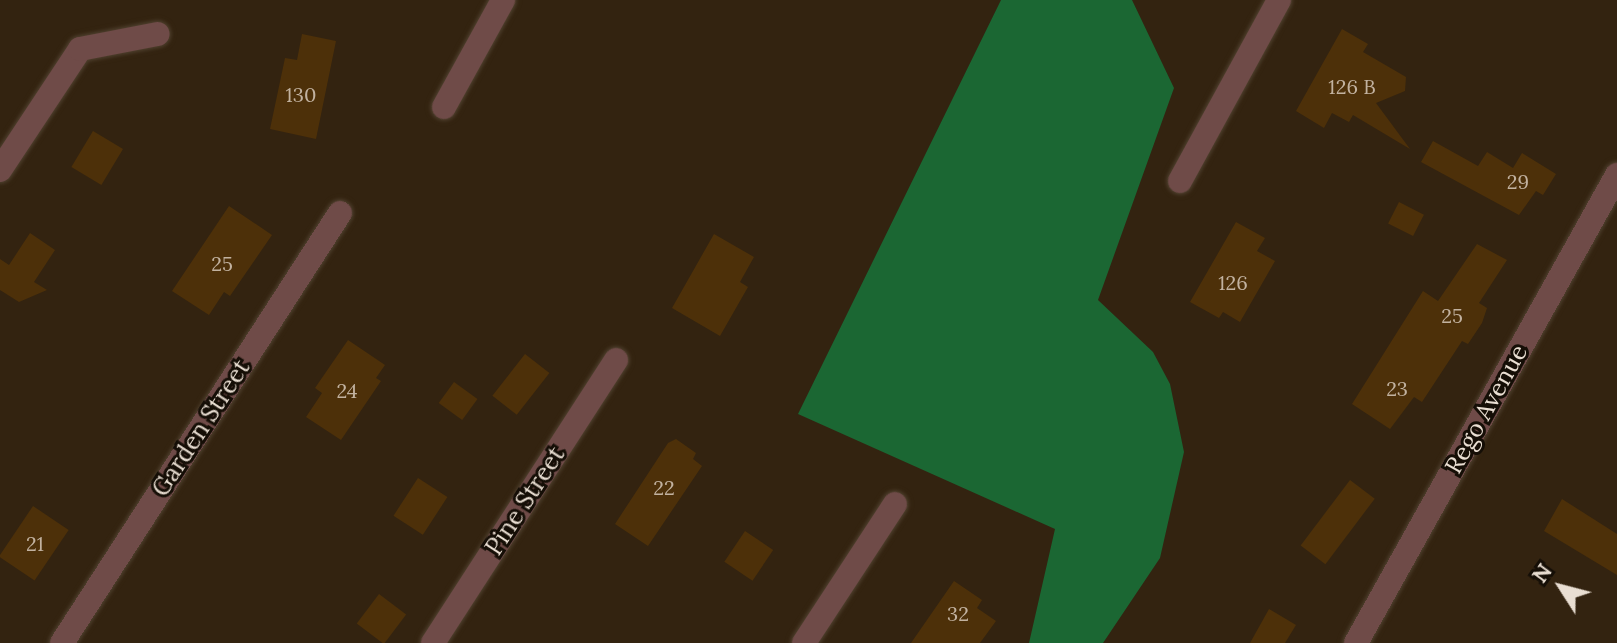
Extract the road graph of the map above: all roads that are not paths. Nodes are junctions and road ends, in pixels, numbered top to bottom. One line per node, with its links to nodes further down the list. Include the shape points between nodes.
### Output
1 (503, 0): 4 (street)
2 (1279, 0): 7 (street)
3 (158, 34): 5 (street, via 80,49)
4 (444, 107)
5 (0, 170)
6 (1617, 175): 14 (street, Rego Avenue)
7 (1180, 181)
8 (340, 213): 11 (street, Garden Street)
9 (616, 360): 12 (street, Pine Street)
10 (895, 504): 13 (street)
11 (62, 643)
12 (433, 643)
13 (804, 643)
14 (1356, 643)

